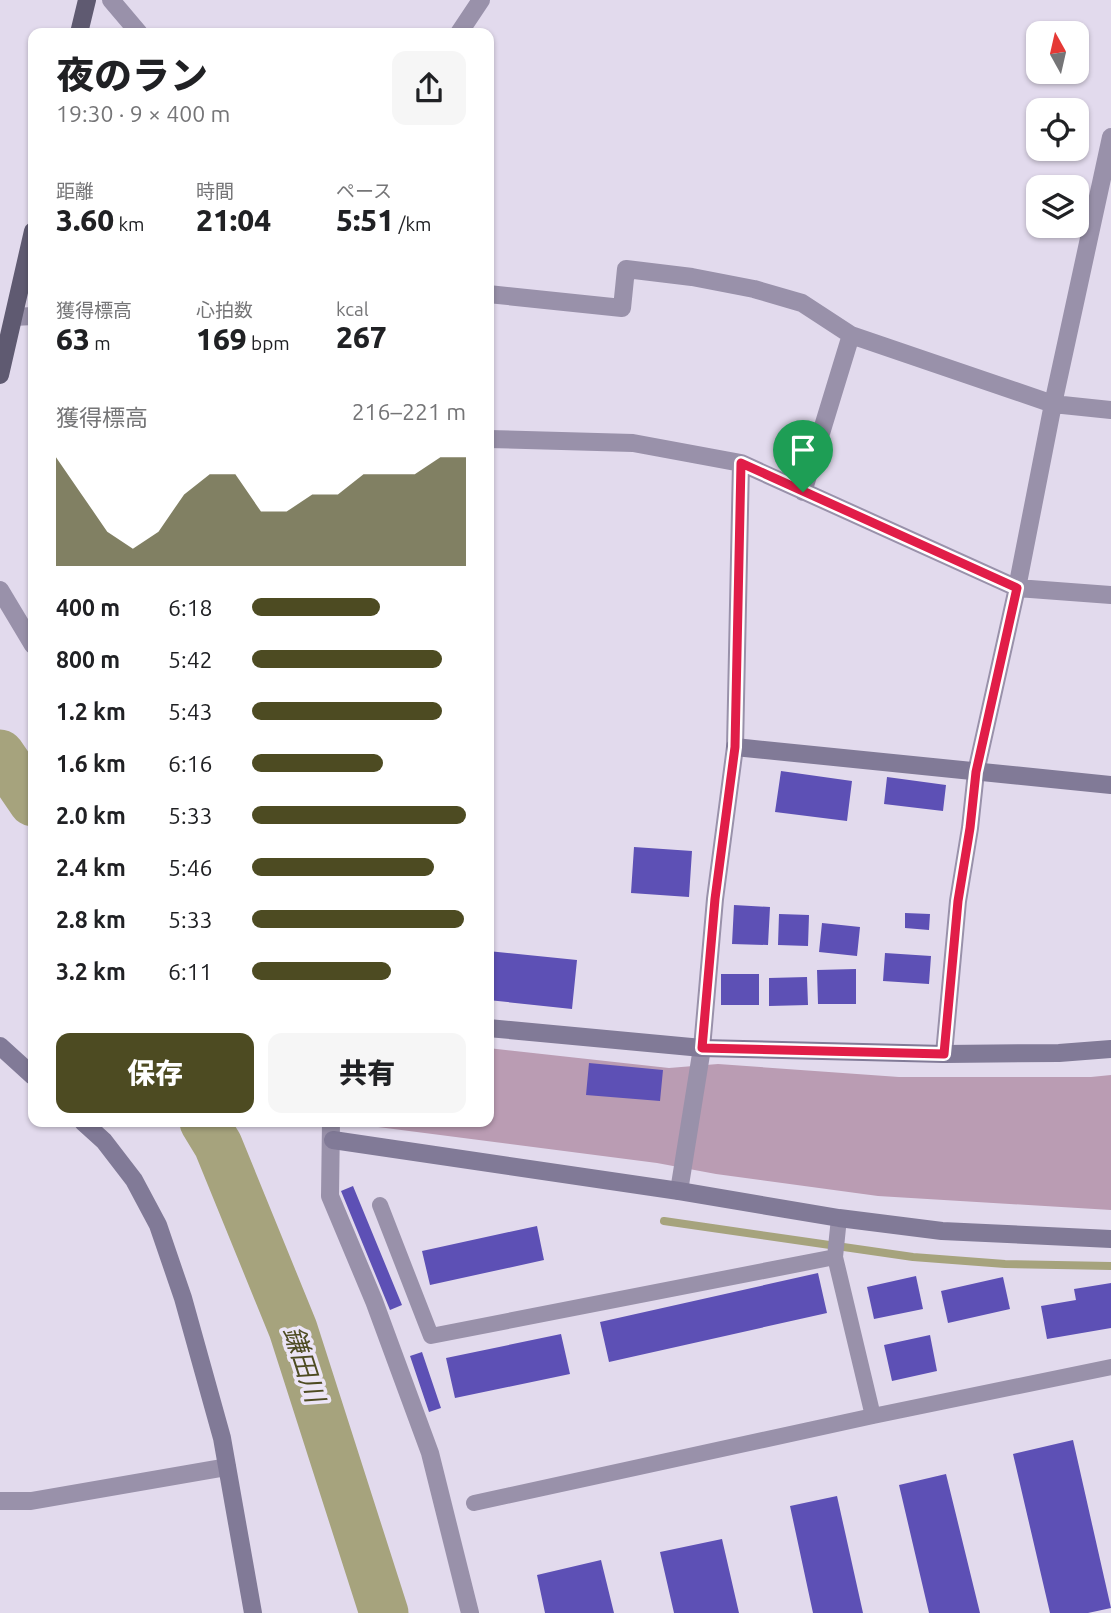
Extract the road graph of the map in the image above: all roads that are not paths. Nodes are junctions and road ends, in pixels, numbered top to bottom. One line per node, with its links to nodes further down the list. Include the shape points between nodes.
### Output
1 (87, 0): 4 (main road)
2 (111, 0): 5 (street)
3 (481, 0): 6 (street)
4 (80, 28)
5 (135, 28)
6 (462, 28)
7 (1111, 138): 14 (street)
8 (28, 253): 11 (main road)
9 (494, 295): 12 (street, via 622,308 626,269 692,277 802,303)
10 (28, 316): 11 (street)
11 (13, 317): 13 (main road)
12 (851, 335): 14 (street); 18 (street)
13 (0, 375)
14 (1053, 404): 15 (street); 19 (street)
15 (1111, 410)
16 (494, 439): 17 (street, via 633,443)
17 (741, 463): 18 (street); 23 (street)
18 (803, 492): 19 (street)
19 (1017, 588): 21 (street); 24 (street)
20 (0, 590): 22 (street)
21 (1111, 595)
22 (28, 637)
23 (735, 747): 24 (street); 28 (street)
24 (976, 772): 25 (street); 30 (street)
25 (1111, 785)
26 (494, 1029): 28 (street)
27 (0, 1046): 31 (street)
28 (702, 1048): 30 (street); 35 (street)
29 (1111, 1049): 30 (street)
30 (944, 1054)
31 (28, 1071)
32 (89, 1127): 42 (street, via 134,1180 158,1226 187,1311)
33 (332, 1127): 34 (street)
34 (333, 1140): 35 (street); 46 (street, via 330,1196 430,1453)
35 (679, 1191): 37 (street)
36 (380, 1205): 39 (lane, via 431,1336)
37 (838, 1225): 38 (street); 39 (lane)
38 (1111, 1239)
39 (835, 1256): 41 (lane)
40 (1111, 1367): 41 (lane)
41 (873, 1416): 44 (lane)
42 (227, 1467): 43 (street, via 31,1501); 45 (street)
43 (0, 1501)
44 (474, 1503)
45 (253, 1613)
46 (470, 1613)

